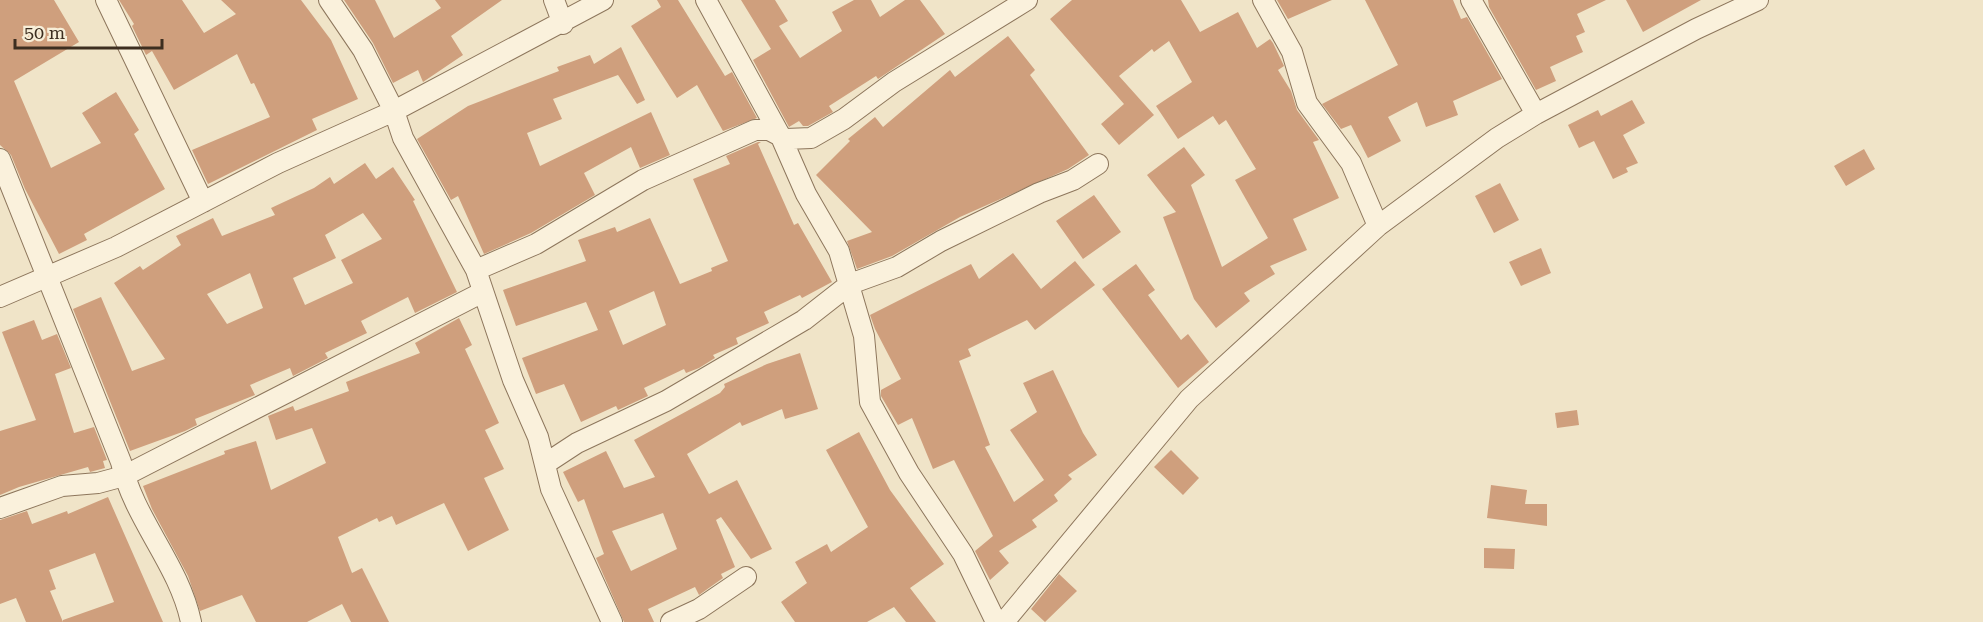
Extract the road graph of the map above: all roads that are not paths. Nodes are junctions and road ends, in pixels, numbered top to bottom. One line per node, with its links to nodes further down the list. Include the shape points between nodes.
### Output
1 (106, 0): 16 (street)
2 (329, 0): 11 (street, via 363,50)
3 (554, 0): 10 (street)
4 (603, 0): 10 (street)
5 (706, 0): 13 (street)
6 (1027, 0): 13 (street, via 812,138)
7 (1263, 0): 17 (street, via 1292,52 1307,104 1351,163)
8 (1471, 0): 12 (street)
9 (1758, 0): 12 (street)
10 (562, 24): 11 (street)
11 (394, 111): 16 (street); 18 (street, via 423,177)
12 (1536, 114): 17 (street)
13 (781, 137): 18 (street, via 769,130 755,130 643,180 536,244); 20 (street, via 806,194 839,251)
14 (0, 159): 19 (street)
15 (1098, 164): 20 (street, via 1073,180 941,241 897,267)
16 (203, 202): 19 (street)
17 (1378, 226): 31 (street, via 1189,399)
18 (476, 270): 21 (street)
19 (47, 277): 22 (street); 24 (street)
20 (850, 284): 23 (street, via 804,320 666,401 577,443); 30 (street, via 864,336 870,402 909,473 963,554)
21 (483, 292): 23 (street); 24 (street)
22 (0, 297)
23 (545, 464): 28 (street, via 551,489)
24 (124, 476): 25 (street, via 62,486); 27 (street, via 145,526 184,596)
25 (0, 508)
26 (746, 577): 29 (street, via 699,609)
27 (191, 622)
28 (612, 622)
29 (671, 622)
30 (996, 622)
31 (1004, 622)

